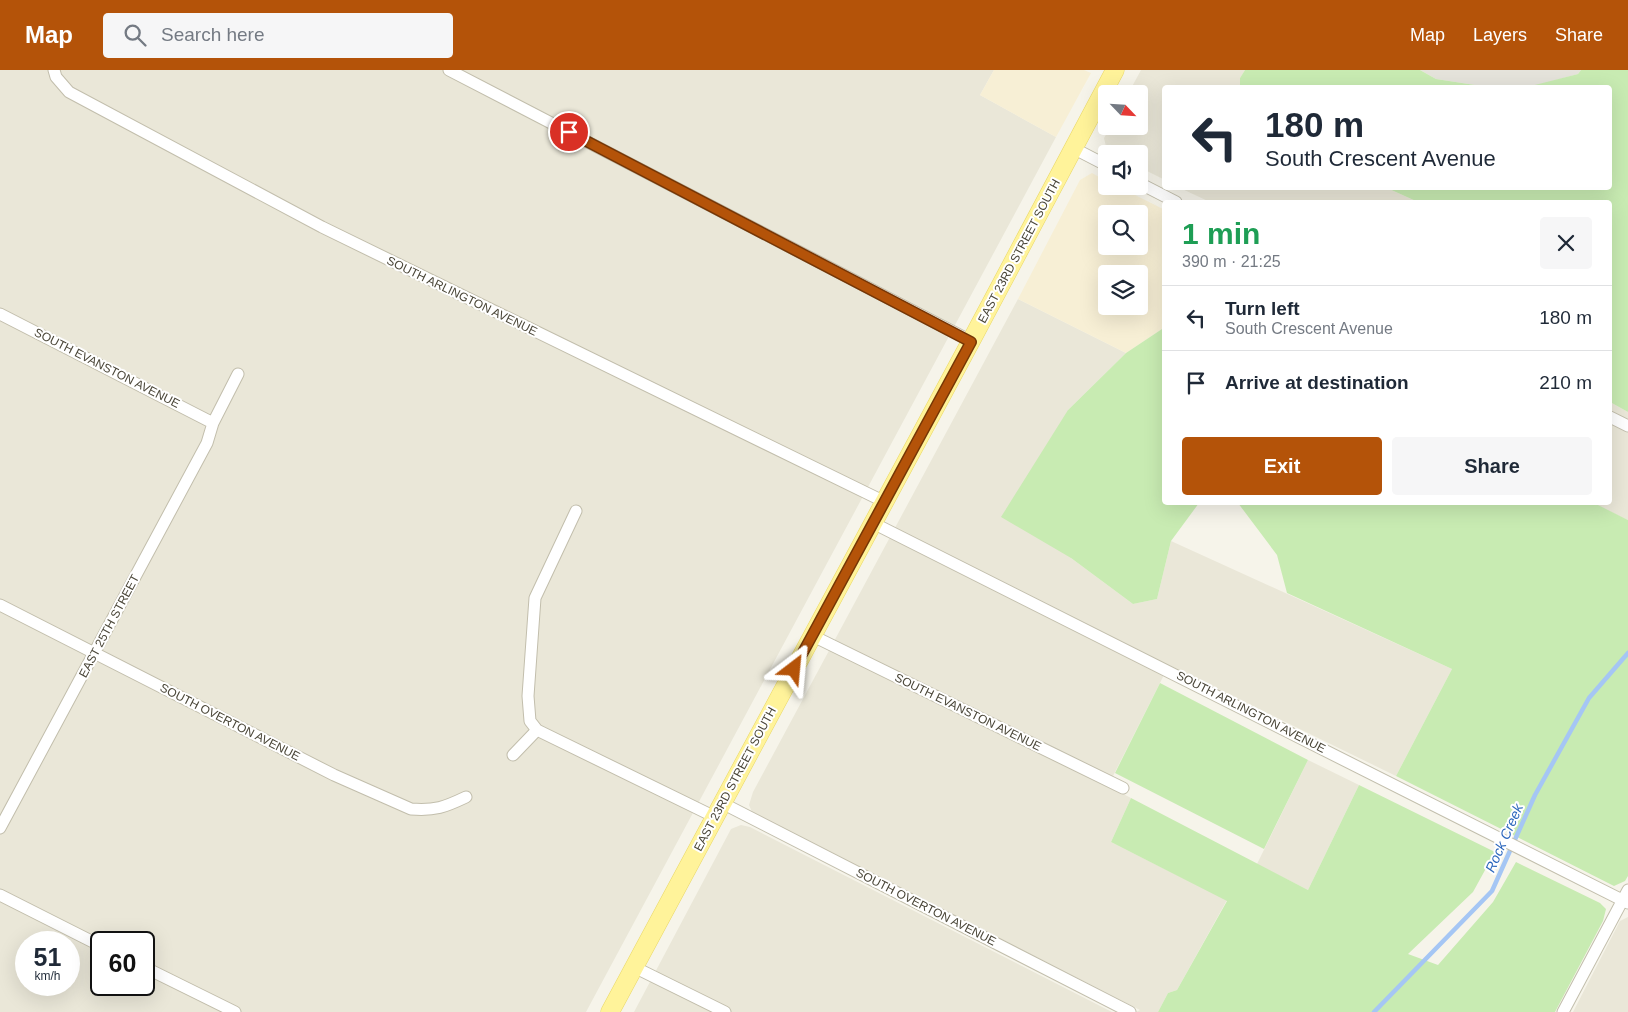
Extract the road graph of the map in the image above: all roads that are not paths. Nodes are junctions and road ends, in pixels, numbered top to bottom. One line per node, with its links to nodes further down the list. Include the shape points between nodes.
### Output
1 (54, 70): 14 (street, SOUTH ARLINGTON AVENUE, via 56,78 69,92 322,227)
2 (449, 70): 9 (street)
3 (1115, 70): 4 (main road, EAST 23RD STREET SOUTH)
4 (1073, 148): 5 (street); 9 (main road, EAST 23RD STREET SOUTH)
5 (1098, 161)
6 (1148, 188): 7 (street)
7 (1172, 200)
8 (0, 314): 12 (street, SOUTH EVANSTON AVENUE)
9 (971, 342): 14 (main road, EAST 23RD STREET SOUTH)
10 (238, 374): 12 (street, EAST 25TH STREET)
11 (1612, 418): 13 (street)
12 (213, 423): 19 (street, EAST 25TH STREET, via 207,443)
13 (1628, 426)
14 (885, 502): 16 (main road, EAST 23RD STREET SOUTH)
15 (576, 511): 20 (street, via 535,598 528,696 530,721)
16 (873, 523): 18 (main road, EAST 23RD STREET SOUTH); 27 (street, SOUTH ARLINGTON AVENUE)
17 (0, 605): 19 (street, SOUTH OVERTON AVENUE)
18 (813, 636): 22 (street, SOUTH EVANSTON AVENUE); 24 (main road, EAST 23RD STREET SOUTH)
19 (95, 653): 23 (street, SOUTH OVERTON AVENUE, via 334,775 411,809 444,807); 25 (street, EAST 25TH STREET)
20 (537, 730): 21 (street); 24 (street, SOUTH OVERTON AVENUE)
21 (513, 755)
22 (1123, 788)
23 (466, 797)
24 (718, 810): 29 (main road, EAST 23RD STREET SOUTH); 34 (street, SOUTH OVERTON AVENUE)
25 (0, 828)
26 (0, 895): 28 (street)
27 (1626, 898): 35 (street)
28 (90, 940)
29 (634, 967): 32 (main road, EAST 23RD STREET SOUTH); 33 (street)
30 (155, 972): 31 (street)
31 (235, 1012)
32 (610, 1012)
33 (725, 1012)
34 (1130, 1012)
35 (1563, 1012)

